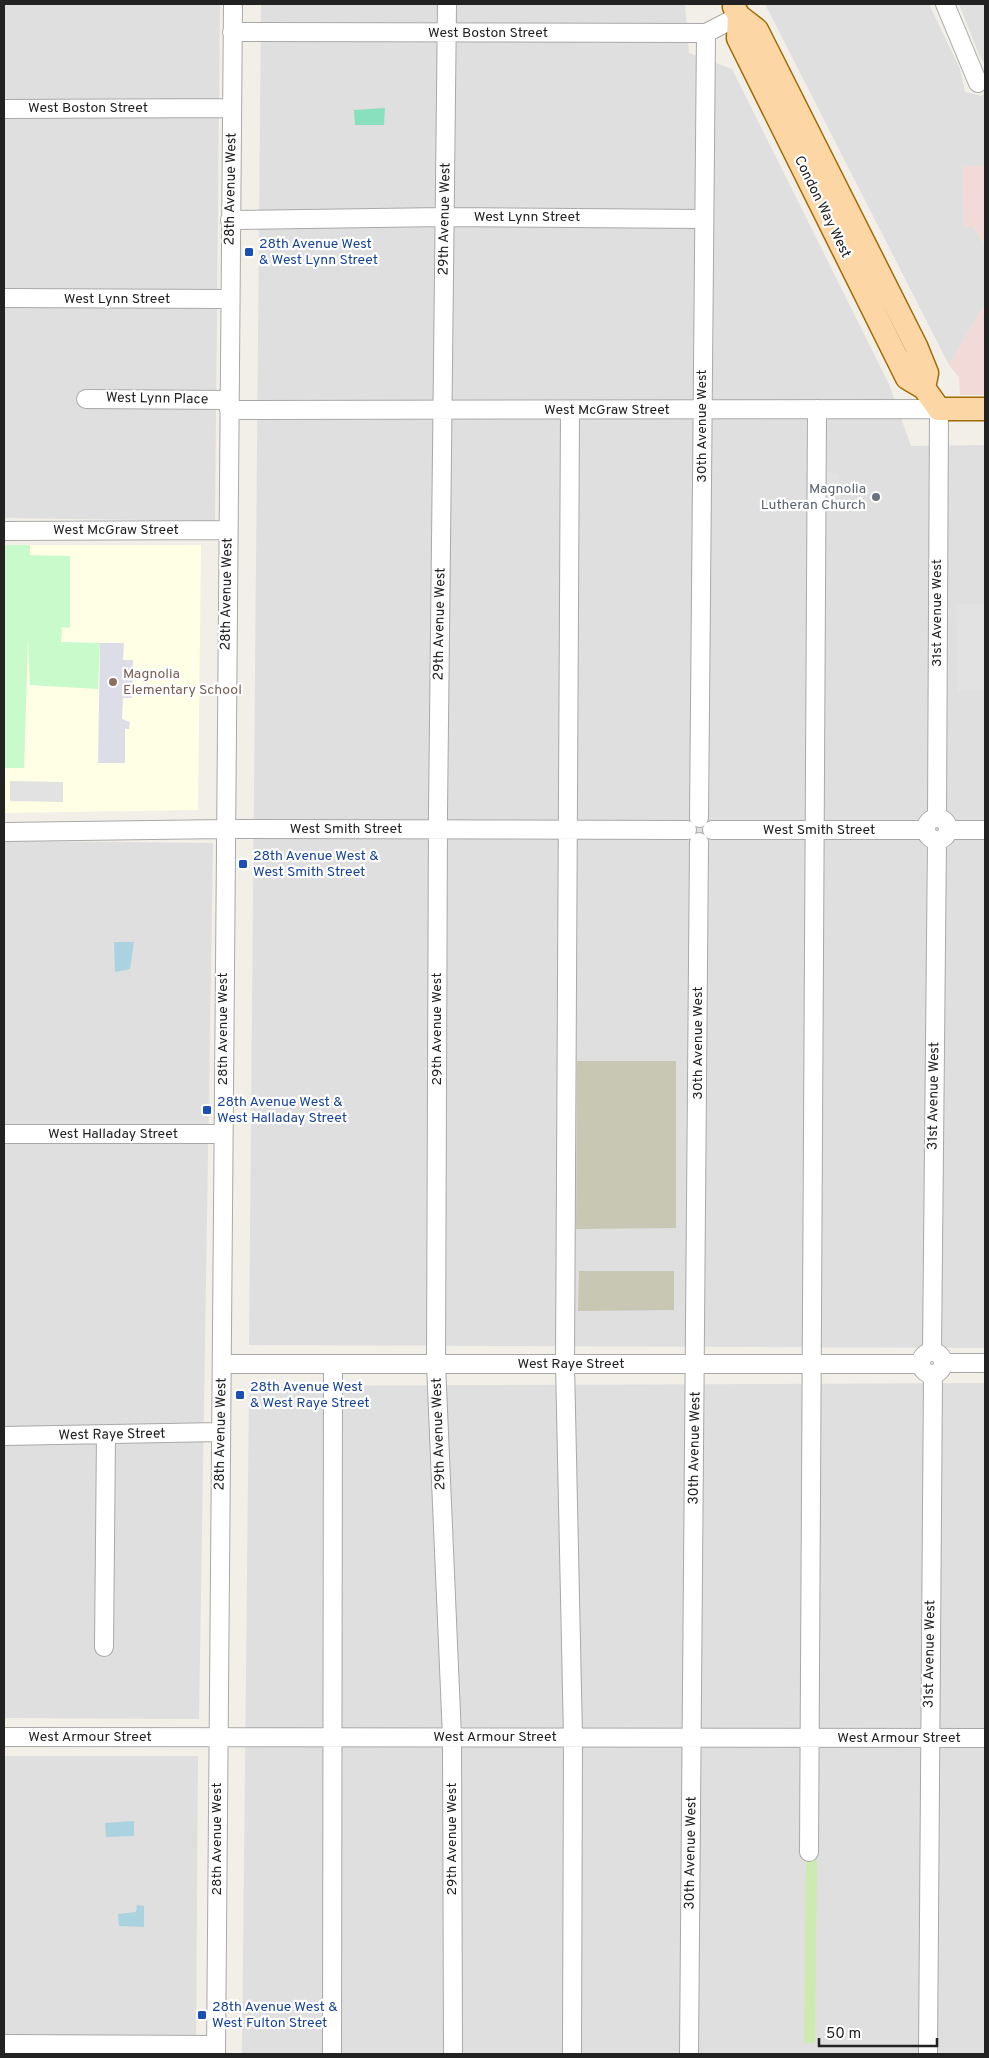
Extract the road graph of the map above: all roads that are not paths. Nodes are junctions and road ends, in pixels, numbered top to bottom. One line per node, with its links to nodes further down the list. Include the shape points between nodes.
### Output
1 (232, 4): 5 (street, 28th Avenue West)
2 (447, 4): 6 (street, 29th Avenue West)
3 (945, 4): 8 (street)
4 (736, 10): 7 (street, West Boston Street); 19 (main road, Condon Way West, via 738,38 906,378 924,388)
5 (232, 32): 6 (street, West Boston Street); 9 (street, 28th Avenue West)
6 (447, 33): 7 (street, West Boston Street); 11 (street, 29th Avenue West)
7 (706, 33): 12 (street, 30th Avenue West)
8 (978, 83)
9 (232, 108): 10 (street, West Boston Street); 13 (street, 28th Avenue West)
10 (4, 109)
11 (444, 217): 12 (street, West Lynn Street); 13 (street, West Lynn Street); 21 (street, 29th Avenue West)
12 (703, 218): 22 (street, 30th Avenue West)
13 (230, 220): 15 (street, 28th Avenue West)
14 (4, 298): 15 (street, West Lynn Street)
15 (230, 299): 17 (street, 28th Avenue West)
16 (86, 399): 17 (street, West Lynn Place)
17 (229, 405): 21 (street, West McGraw Street); 24 (street, 28th Avenue West)
18 (817, 409): 19 (street, West McGraw Street); 22 (street, West McGraw Street); 31 (street)
19 (939, 409): 20 (main road, West McGraw Street); 27 (street, 31st Avenue West)
20 (985, 409)
21 (443, 410): 23 (street, West McGraw Street); 28 (street, 29th Avenue West)
22 (703, 410): 23 (street, West McGraw Street); 30 (street, 30th Avenue West)
23 (570, 411): 29 (street)
24 (228, 530): 25 (street, West McGraw Street); 26 (street, 28th Avenue West)
25 (4, 531)
26 (224, 829): 28 (street, West Smith Street); 33 (street, West Smith Street); 35 (street, 28th Avenue West)
27 (937, 829): 31 (street, West Smith Street); 32 (street, West Smith Street); 43 (street, 31st Avenue West)
28 (438, 830): 29 (street, West Smith Street); 41 (street, 29th Avenue West)
29 (568, 830): 30 (street, West Smith Street); 42 (street)
30 (699, 830): 31 (street, West Smith Street); 36 (street, 30th Avenue West)
31 (814, 830): 37 (street)
32 (985, 830)
33 (4, 832)
34 (4, 1134): 35 (street, West Halladay Street)
35 (223, 1134): 39 (street, 28th Avenue West)
36 (696, 1363): 37 (street, West Raye Street); 42 (street, West Raye Street); 53 (street, 30th Avenue West)
37 (813, 1363): 43 (street, West Raye Street); 54 (street)
38 (985, 1363): 43 (street, West Raye Street)
39 (222, 1364): 40 (street, West Raye Street); 44 (street, 28th Avenue West)
40 (333, 1364): 41 (street, West Raye Street); 49 (street)
41 (436, 1364): 42 (street, West Raye Street); 51 (street, 29th Avenue West)
42 (565, 1364): 52 (street)
43 (932, 1364): 55 (street, 31st Avenue West)
44 (220, 1432): 45 (street, West Raye Street); 48 (street, 28th Avenue West)
45 (106, 1435): 46 (street, West Raye Street); 47 (street)
46 (4, 1436)
47 (104, 1647)
48 (217, 1736): 49 (street, West Armour Street); 50 (street, West Armour Street); 60 (street, 28th Avenue West)
49 (333, 1736): 51 (street, West Armour Street); 61 (street)
50 (4, 1737)
51 (452, 1737): 52 (street, West Armour Street); 62 (street, 29th Avenue West)
52 (573, 1737): 53 (street, West Armour Street); 63 (street)
53 (692, 1737): 54 (street, West Armour Street); 64 (street, 30th Avenue West)
54 (810, 1737): 55 (street, West Armour Street); 57 (street)
55 (929, 1738): 56 (street, West Armour Street); 65 (street, 31st Avenue West)
56 (985, 1738)
57 (809, 1852)
58 (4, 2044): 59 (street)
59 (98, 2049): 60 (street)
60 (216, 2050)
61 (332, 2054)
62 (453, 2054)
63 (572, 2054)
64 (689, 2054)
65 (928, 2054)

